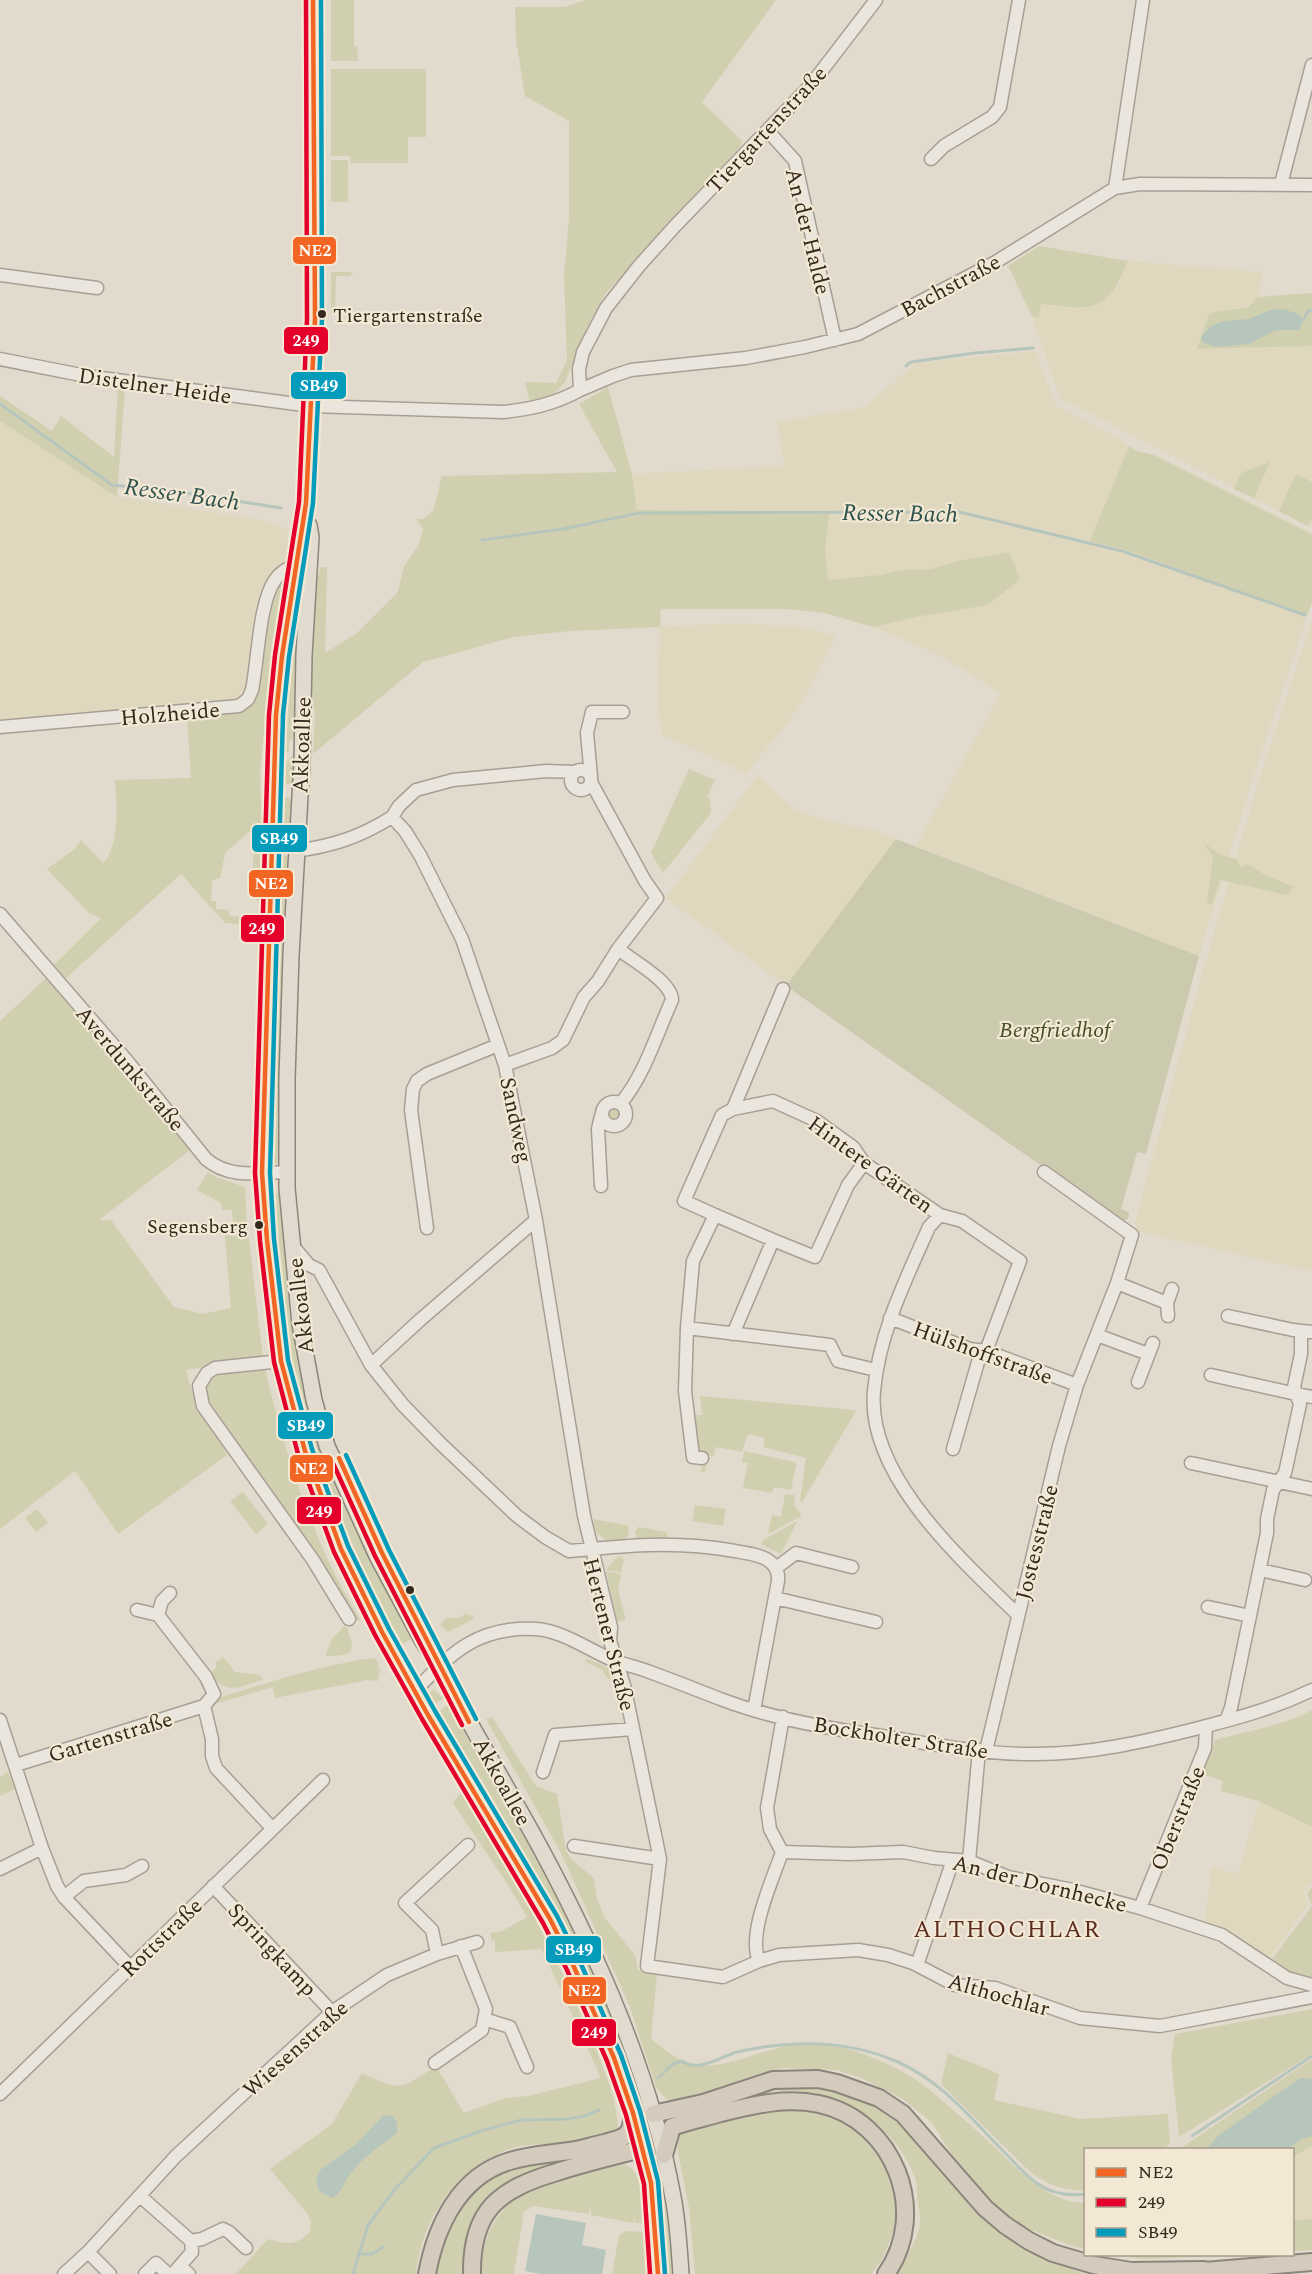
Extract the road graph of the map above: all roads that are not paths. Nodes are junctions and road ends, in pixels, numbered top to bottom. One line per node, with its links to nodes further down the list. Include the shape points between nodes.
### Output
1 (312, 0): 16 (main road, Akkoallee, via 315,319)
2 (876, 0): 6 (street, Tiergartenstraße, via 810,86)
3 (1019, 0): 7 (street, via 1000,108 944,146)
4 (1143, 0): 10 (street)
5 (1311, 70): 8 (street)
6 (768, 131): 13 (street, An der Halde, via 795,161); 15 (street, Tiergartenstraße, via 675,226 606,308 583,352)
7 (932, 159)
8 (1281, 184): 9 (street, Bachstraße); 10 (street, Bachstraße, via 1140,184)
9 (1312, 185)
10 (1115, 188): 13 (street, Bachstraße, via 994,263 858,334)
11 (0, 275): 12 (street)
12 (97, 288)
13 (835, 340): 15 (street, Bachstraße, via 746,358 631,370)
14 (0, 359): 16 (street, Distelner Heide, via 86,376)
15 (580, 390): 16 (street, via 533,409 502,412)
16 (311, 406): 17 (main road, Akkoallee)
17 (302, 568): 19 (street, Holzheide, via 289,568 274,580 252,690 239,706); 21 (main road, Akkoallee, via 282,656); 23 (main road, Akkoallee, via 302,760)
18 (623, 712): 20 (street, via 592,712 587,733)
19 (0, 727)
20 (591, 779): 22 (street, via 584,771 546,771 453,780 416,790); 27 (street, via 657,898)
21 (272, 808): 23 (main road, Akkoallee, via 282,790 292,790); 24 (main road, Akkoallee)
22 (392, 817): 25 (street, via 339,843); 29 (street, Sandweg, via 420,855 462,939)
23 (297, 826): 25 (main road, Akkoallee)
24 (272, 834): 25 (main road, via 280,845); 37 (main road, Akkoallee)
25 (295, 851): 35 (main road, Akkoallee)
26 (0, 914): 37 (street, Averdunkstraße, via 206,1159 228,1172)
27 (618, 949): 30 (street, via 584,997 562,1040 552,1048); 31 (street, via 666,985 672,994 640,1072)
28 (783, 988): 32 (street)
29 (498, 1045): 30 (street, Sandweg); 42 (street, via 427,1074 413,1089 411,1110)
30 (505, 1065): 41 (street, Sandweg)
31 (621, 1103): 33 (street, via 605,1105); 33 (street, via 626,1109 624,1122 611,1126)
32 (733, 1109): 34 (street, Hintere Gärten, via 773,1101 817,1121 853,1147); 39 (street, via 722,1115 684,1201)
33 (602, 1116): 38 (street, via 598,1129)
34 (864, 1163): 40 (street, Hintere Gärten); 43 (street, via 848,1185 815,1257)
35 (287, 1172): 37 (street, Averdunkstraße); 44 (main road, Akkoallee)
36 (1044, 1172): 45 (street, Jostesstraße, via 1132,1235)
37 (262, 1173): 56 (main road, Akkoallee)
38 (601, 1186)
39 (715, 1215): 43 (street); 51 (street, via 693,1261)
40 (940, 1215): 50 (street, via 929,1227); 55 (street, Hintere Gärten, via 962,1221 1020,1261)
41 (536, 1220): 57 (street); 69 (street, Sandweg)
42 (427, 1228)
43 (773, 1240): 53 (street)
44 (292, 1246): 57 (street, Hertener Straße, via 319,1270); 84 (main road, Akkoallee, via 307,1369 327,1446 377,1556)
45 (1117, 1283): 47 (street); 54 (street, Jostesstraße)
46 (1172, 1289): 47 (street)
47 (1167, 1303): 48 (street)
48 (1168, 1316)
49 (1228, 1316): 52 (street)
50 (890, 1318): 55 (street, Hülshoffstraße, via 970,1349); 58 (street)
51 (687, 1328): 53 (street); 65 (street, via 686,1402 693,1457)
52 (1307, 1331): 62 (street, via 1294,1387)
53 (733, 1334): 58 (street, via 830,1345 838,1361)
54 (1097, 1335): 60 (street, via 1150,1348); 61 (street, Jostesstraße)
55 (986, 1351): 61 (street, Hülshoffstraße); 64 (street, via 978,1362)
56 (281, 1361): 81 (street, via 215,1368 199,1386 200,1396 203,1407 314,1560); 86 (main road, Akkoallee, via 305,1451 341,1549)
57 (371, 1365): 69 (street, Hertener Straße, via 410,1412 517,1516 568,1551)
58 (876, 1370): 79 (street, via 874,1415 889,1462 928,1524)
59 (1210, 1376): 62 (street)
60 (1138, 1382)
61 (1077, 1385): 79 (street, Jostesstraße)
62 (1296, 1394): 63 (street); 67 (street, via 1300,1404 1285,1473)
63 (1312, 1397)
64 (953, 1449)
65 (702, 1458)
66 (1191, 1463): 67 (street)
67 (1278, 1482): 68 (street); 72 (street, via 1273,1490)
68 (1312, 1489)
69 (592, 1548): 71 (street, via 666,1543 707,1546 762,1557); 83 (street, Hertener Straße, via 611,1627 610,1641)
70 (852, 1567): 71 (street, via 796,1553)
71 (777, 1569): 75 (street)
72 (1260, 1570): 73 (street); 80 (street)
73 (1305, 1580)
74 (170, 1593): 78 (street, via 162,1600)
75 (775, 1598): 82 (street); 88 (street)
76 (1208, 1607): 80 (street)
77 (137, 1610): 78 (street)
78 (158, 1615): 87 (street, via 206,1677 214,1694)
79 (1018, 1615): 95 (street, Jostesstraße)
80 (1250, 1616): 91 (street)
81 (349, 1619)
82 (876, 1622)
83 (618, 1662): 84 (street, Bockholter Straße, via 561,1635 538,1629 497,1631 454,1652); 88 (street, Bockholter Straße); 93 (street, Hertener Straße)
84 (439, 1666): 86 (street); 127 (main road, Akkoallee, via 579,1926 619,2015)
85 (1312, 1690): 91 (street, Bockholter Straße, via 1263,1712)
86 (415, 1691): 126 (main road, Akkoallee, via 550,1919 610,2049)
87 (204, 1706): 96 (street, Gartenstraße); 99 (street, via 216,1768)
88 (754, 1710): 89 (street, Bockholter Straße)
89 (783, 1717): 95 (street, Bockholter Straße); 103 (street, via 767,1808 770,1829)
90 (0, 1720): 94 (street)
91 (1226, 1721): 92 (street, Bockholter Straße)
92 (1206, 1726): 95 (street, Bockholter Straße, via 1144,1742 1090,1750 1036,1754); 111 (street, Oberstraße, via 1205,1748)
93 (633, 1729): 97 (street, via 555,1735); 104 (street, Hertener Straße)
94 (4, 1746): 96 (street)
95 (982, 1751): 106 (street, Jostesstraße)
96 (16, 1765): 102 (street)
97 (543, 1772)
98 (323, 1780): 99 (street, Rottstraße)
99 (272, 1828): 109 (street, Rottstraße)
100 (468, 1845): 114 (street, via 405,1903 432,1930)
101 (574, 1846): 104 (street)
102 (42, 1848): 108 (street); 110 (street)
103 (782, 1852): 105 (street, An der Dornhecke, via 903,1852); 115 (street, via 757,1930)
104 (660, 1859): 118 (street, Hertener Straße, via 647,1966)
105 (953, 1860): 106 (street, An der Dornhecke); 116 (street)
106 (969, 1861): 111 (street, An der Dornhecke, via 1008,1877)
107 (142, 1866): 110 (street, via 126,1875 84,1881)
108 (0, 1869)
109 (213, 1886): 117 (street, Rottstraße); 121 (street, Springkamp)
110 (64, 1897): 117 (street)
111 (1140, 1908): 119 (street, An der Dornhecke, via 1222,1935 1287,1978)
112 (477, 1942): 113 (street, Wiesenstraße)
113 (461, 1947): 114 (street, Wiesenstraße); 122 (street, via 486,2009)
114 (436, 1954): 121 (street, Wiesenstraße, via 387,1975)
115 (759, 1961): 116 (street, Althochlar, via 779,1955 858,1950); 118 (street, Althochlar, via 723,1977)
116 (917, 1965): 120 (street, Althochlar, via 955,1985 995,1988 1080,2019 1160,2026)
117 (130, 1967): 125 (street, Rottstraße)
118 (655, 1967)
119 (1312, 1985)
120 (1312, 1997)
121 (332, 2012): 130 (street, Wiesenstraße, via 176,2156)
122 (484, 2019): 123 (street, via 482,2030); 124 (street, via 510,2027)
123 (435, 2063)
124 (527, 2067)
125 (0, 2094)
126 (633, 2113): 128 (main road); 140 (highway, via 629,2132 621,2138 508,2161 470,2184 442,2223)
127 (653, 2114): 129 (main road); 135 (highway, via 703,2103 773,2080 818,2079 843,2084 879,2098 903,2114 985,2208 1029,2241 1094,2265 1131,2271)
128 (642, 2150): 141 (highway, via 582,2164 510,2190 491,2207 479,2228 473,2247); 142 (main road, via 651,2183)
129 (664, 2155): 143 (main road); 144 (highway, via 672,2127 754,2104 788,2100 820,2104 851,2116 879,2142 903,2185 904,2232)
130 (140, 2196): 131 (street); 133 (street, Wiesenstraße)
131 (191, 2241): 132 (street, via 223,2229); 136 (street, via 192,2252)
132 (246, 2248)
133 (88, 2252): 137 (street, Wiesenstraße); 138 (street)
134 (1312, 2262): 135 (highway)
135 (1204, 2270): 145 (highway)
136 (177, 2272): 139 (street, via 156,2263)
137 (64, 2274)
138 (110, 2274)
139 (146, 2274)
140 (427, 2274)
141 (472, 2274)
142 (658, 2274)
143 (681, 2274)
144 (886, 2274)
145 (1180, 2274)

